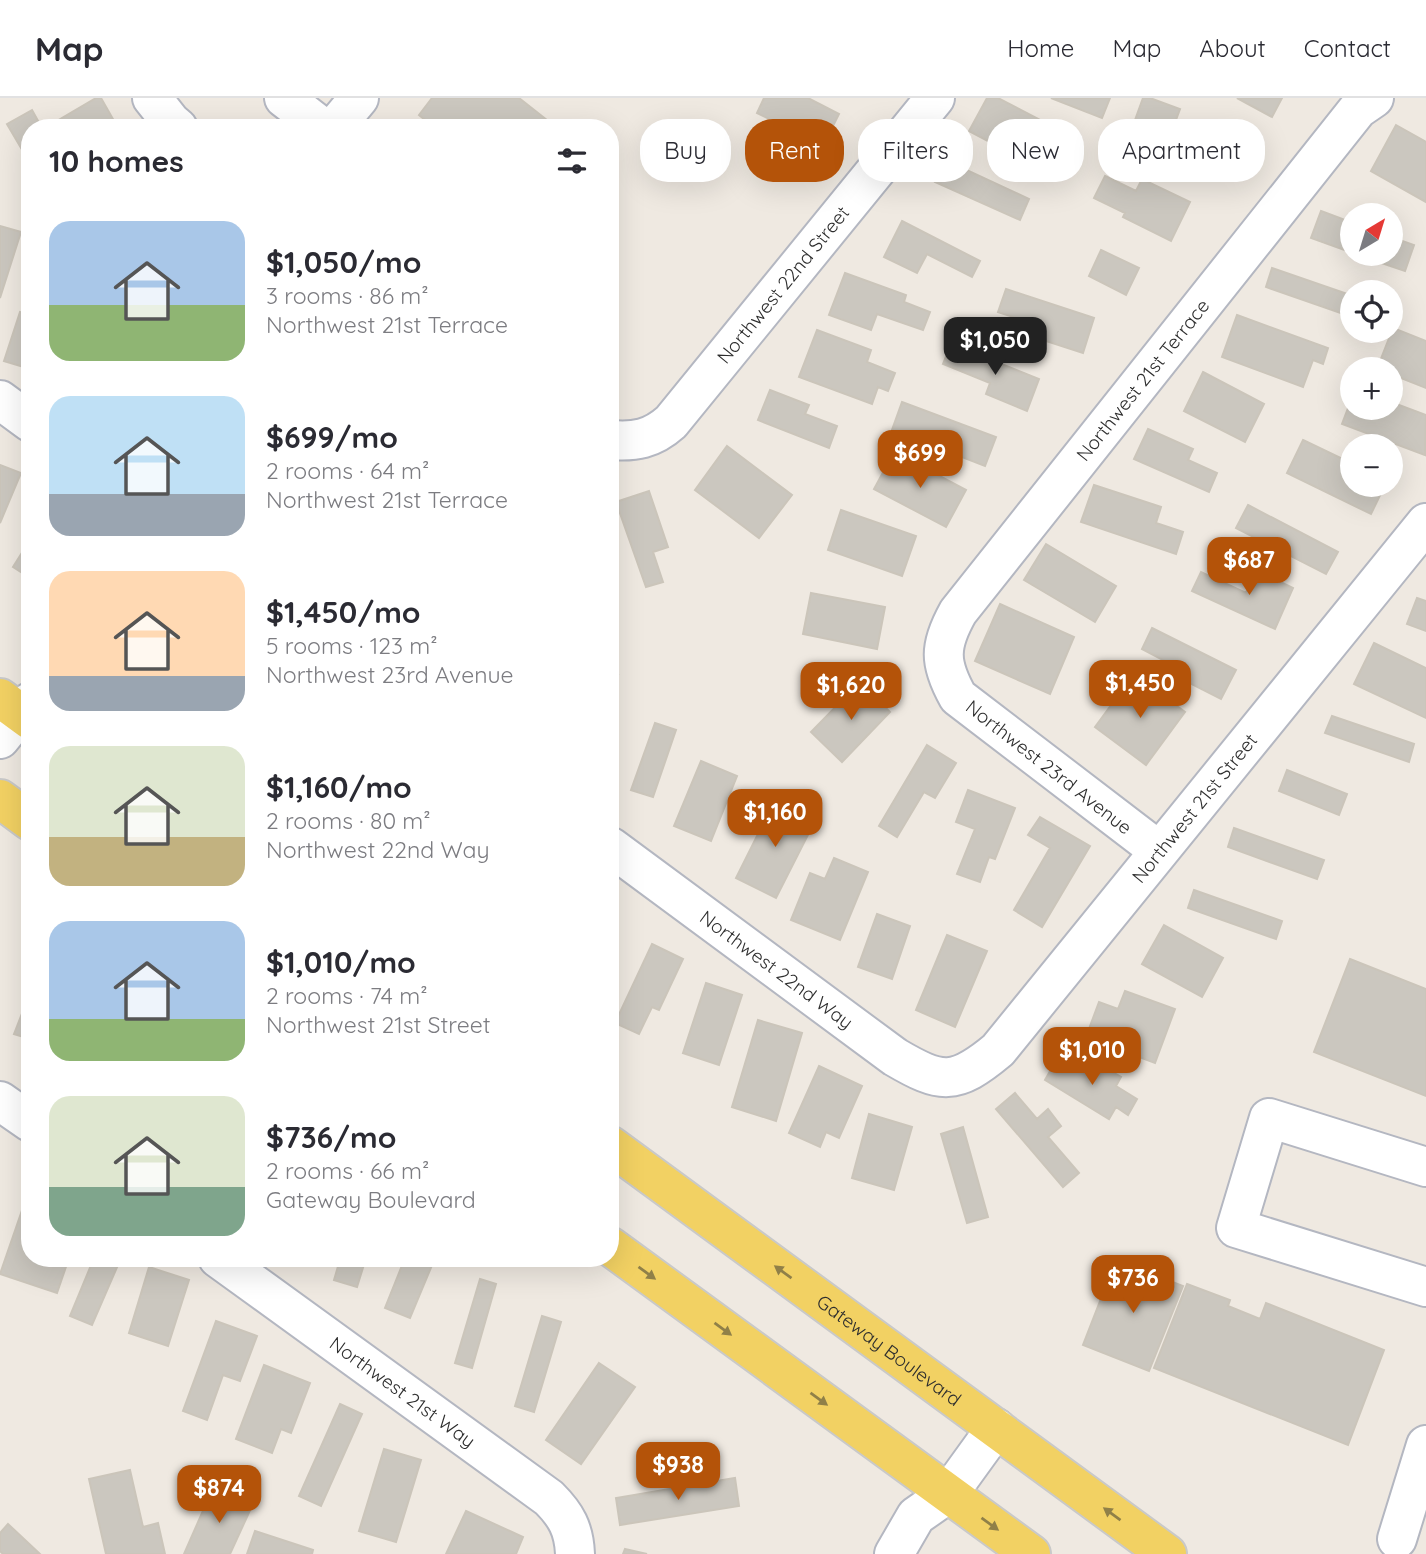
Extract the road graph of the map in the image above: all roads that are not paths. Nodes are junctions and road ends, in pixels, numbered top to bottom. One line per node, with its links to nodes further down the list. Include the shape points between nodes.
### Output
1 (284, 98): 5 (street)
2 (359, 98): 6 (street)
3 (936, 98): 9 (street, Northwest 22nd Street, via 671,422 642,440)
4 (1374, 98): 11 (street, Northwest 21st Terrace, via 1358,108 958,612 947,632 943,654)
5 (311, 119)
6 (342, 119)
7 (0, 400): 8 (street)
8 (21, 415)
9 (619, 440)
10 (1426, 523): 14 (street, Northwest 21st Street)
11 (947, 677): 14 (street, Northwest 23rd Avenue, via 958,697)
12 (0, 799): 13 (main road)
13 (21, 814)
14 (1158, 850): 16 (street, Northwest 21st Street, via 998,1050 975,1069)
15 (619, 854): 16 (street, Northwest 22nd Way, via 895,1057 925,1075)
16 (950, 1078)
17 (0, 1101): 18 (street)
18 (21, 1116)
19 (619, 1152): 24 (main road, Gateway Boulevard, one-way to 19)
20 (1426, 1167): 23 (street, via 1269,1118 1236,1228)
21 (619, 1253): 26 (main road, one-way to 26)
22 (230, 1267): 28 (street, Northwest 21st Way, via 549,1498 564,1514)
23 (1426, 1287)
24 (996, 1428): 26 (street); 32 (main road, Gateway Boulevard, one-way to 24)
25 (1426, 1445): 27 (street)
26 (949, 1493): 29 (street, via 916,1516); 30 (street, via 938,1531); 31 (main road, one-way to 31)
27 (1397, 1539)
28 (575, 1544)
29 (894, 1554)
30 (925, 1554)
31 (1031, 1554)
32 (1167, 1554)

